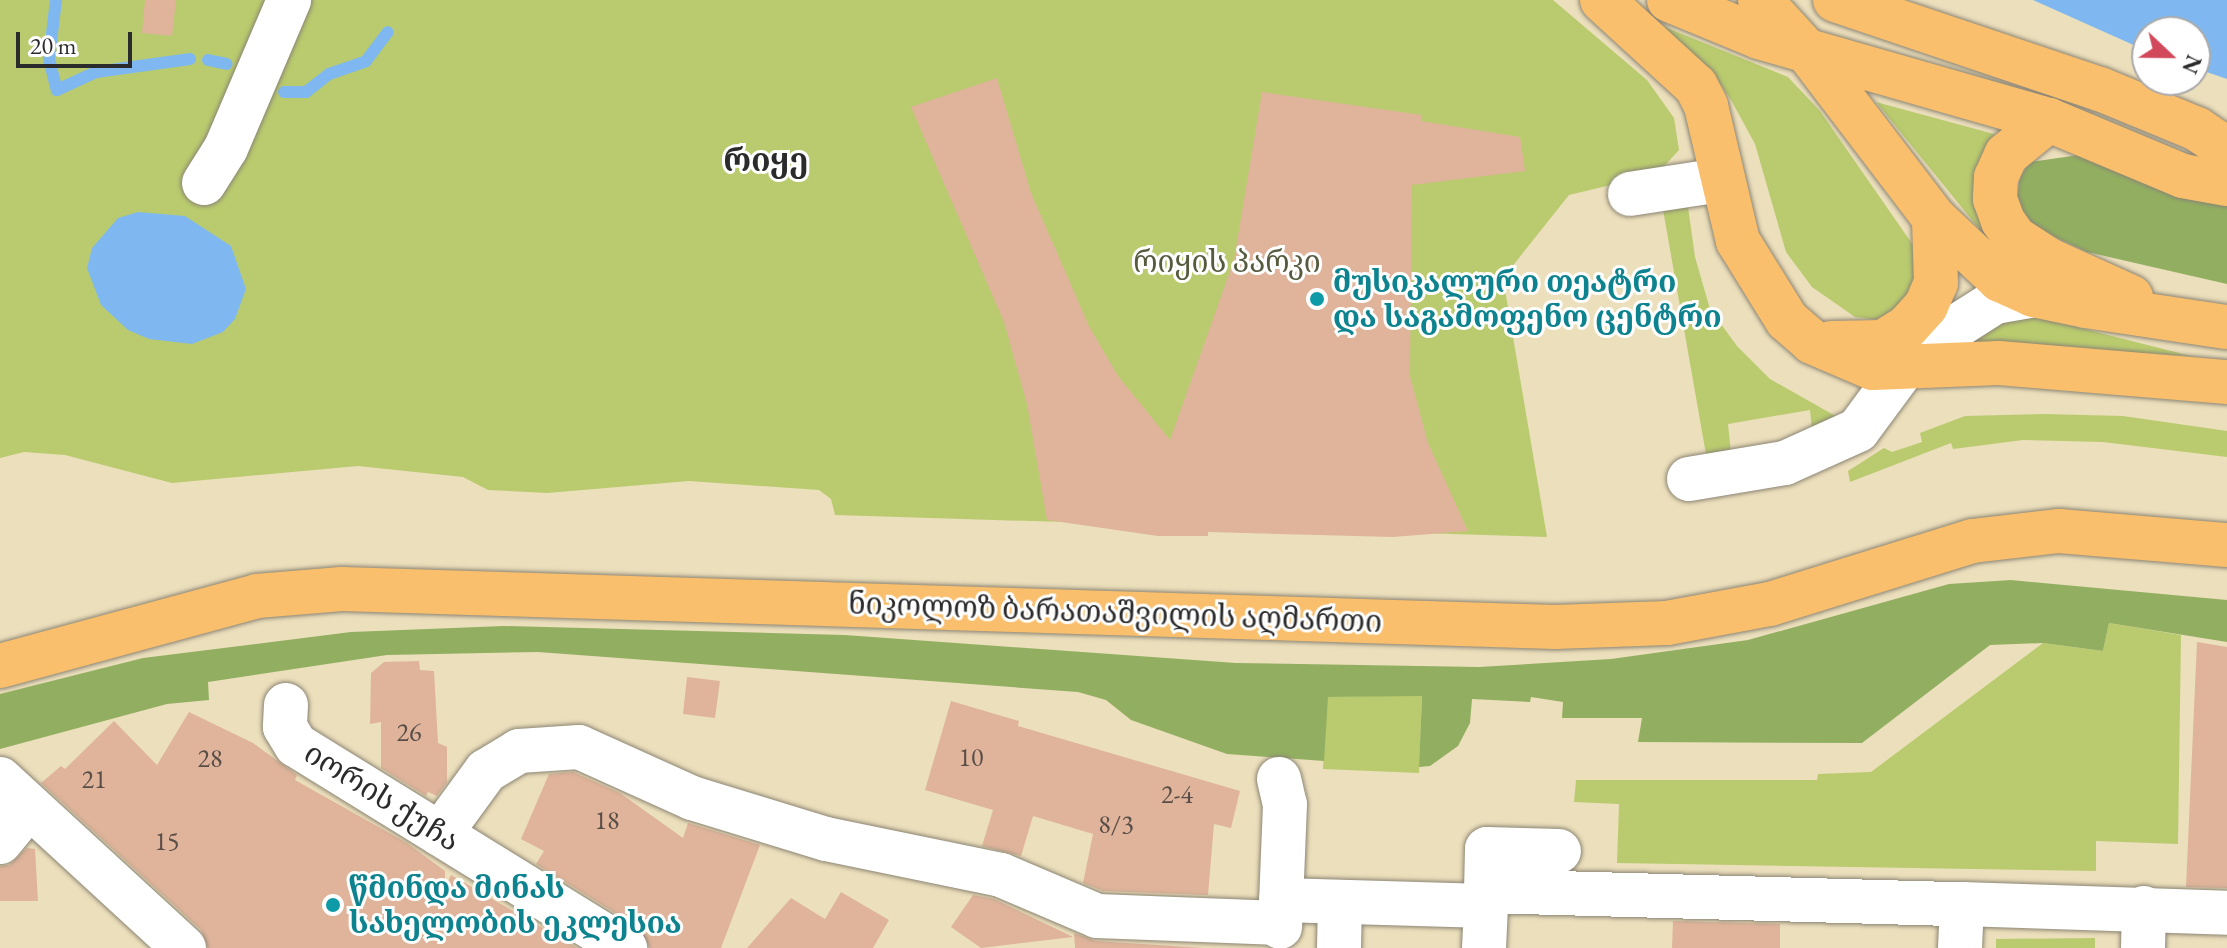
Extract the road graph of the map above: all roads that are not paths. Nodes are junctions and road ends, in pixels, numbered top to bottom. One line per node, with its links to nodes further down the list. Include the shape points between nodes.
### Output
1 (289, 0): 10 (street, via 226,148)
2 (1602, 0): 9 (main road, via 1696,86 1706,106)
3 (1669, 0): 6 (main road)
4 (1760, 0): 6 (main road)
5 (1835, 0): 8 (main road, via 2100,89 2197,129)
6 (1806, 50): 7 (main road); 13 (main road)
7 (2049, 120): 11 (main road, via 2183,176); 15 (main road, via 2006,155 1996,177 1995,199 2003,221 2015,238 2049,260)
8 (2227, 149)
9 (1720, 180): 12 (street); 17 (main road, via 1738,241 1762,286)
10 (204, 183)
11 (2227, 184)
12 (1630, 194)
13 (1934, 218): 14 (main road, via 2000,280); 17 (main road, via 1936,283 1926,306 1907,327 1883,342)
14 (2033, 295): 15 (main road); 18 (street, via 1995,302)
15 (2169, 315): 16 (main road)
16 (2227, 327)
17 (1812, 342): 18 (main road, via 1852,362)
18 (1903, 369): 19 (main road, via 1999,363); 20 (street, via 1858,430 1785,463)
19 (2227, 382)
20 (1689, 479)
21 (2227, 545): 22 (main road, ნიკოლოზ ბარათაშვილის აღმართი, via 2059,531 1972,541 1770,604 1667,623 1555,627 342,589 257,596)
22 (0, 666)
23 (286, 705): 26 (street, იორის ქუჩა, via 285,727 296,745)
24 (1279, 779): 33 (street, via 1285,804)
25 (14, 793): 27 (street); 35 (street)
26 (440, 834): 33 (street, via 486,771 519,751 579,747 692,798 826,839 1001,875 1097,916); 37 (street, იორის ქუჩა)
27 (0, 842)
28 (1585, 869): 30 (street); 32 (street); 32 (street, via 1487,849)
29 (1340, 902): 32 (street); 33 (street); 38 (street)
30 (1962, 904): 34 (street); 39 (street)
31 (2227, 913): 34 (street)
32 (1485, 915)
33 (1280, 924)
34 (2144, 928)
35 (140, 930): 36 (street)
36 (184, 948)
37 (625, 948)
38 (1339, 948)
39 (1960, 948)

